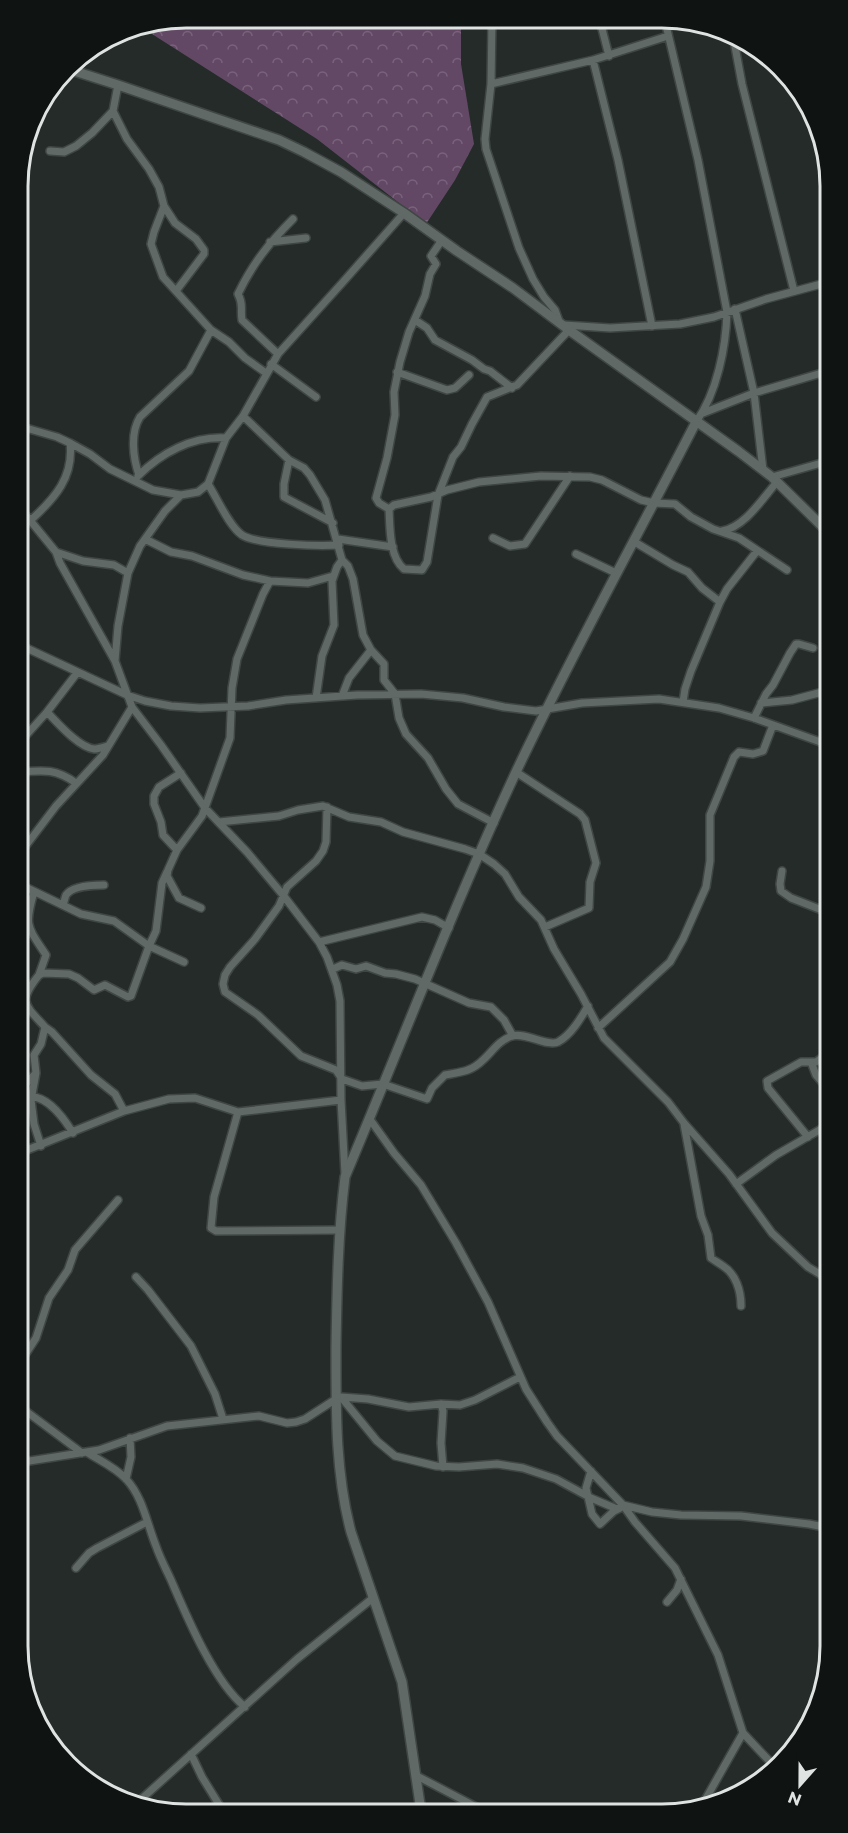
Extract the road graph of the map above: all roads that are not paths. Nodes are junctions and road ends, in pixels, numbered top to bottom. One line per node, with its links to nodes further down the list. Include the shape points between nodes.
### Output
1 (492, 28): 9 (street)
2 (602, 28): 6 (street)
3 (666, 28): 4 (street)
4 (668, 36): 6 (street); 23 (street, via 698,160)
5 (735, 47): 21 (street)
6 (609, 56): 7 (street)
7 (593, 60): 9 (street); 26 (street)
8 (78, 72): 10 (street)
9 (491, 84): 25 (street, via 485,139 488,158 519,248 541,294)
10 (118, 85): 11 (street); 14 (street, via 279,140 341,172)
11 (113, 111): 12 (street, via 76,147 64,152); 13 (street, via 159,187)
12 (50, 151)
13 (164, 206): 20 (street, via 152,244 163,277); 20 (street, via 204,253)
14 (404, 213): 17 (street); 28 (street)
15 (293, 219): 18 (street)
16 (306, 238): 18 (street)
17 (442, 240): 24 (street, via 431,256 436,264); 25 (street)
18 (270, 242): 28 (street, via 238,294 242,320)
19 (820, 284): 21 (street)
20 (176, 291): 27 (street)
21 (794, 291): 22 (street)
22 (735, 309): 23 (street); 35 (street)
23 (727, 312): 26 (street, via 698,321); 37 (street, via 721,361)
24 (415, 320): 30 (street); 34 (street, via 435,340 468,357)
25 (564, 326): 26 (street); 34 (street); 39 (street)
26 (652, 326)
27 (211, 330): 31 (street); 47 (street, via 183,378 137,422)
28 (278, 354): 29 (street)
29 (271, 364): 31 (street); 36 (street)
30 (397, 372): 33 (street, via 447,390); 53 (street, via 395,415 376,498)
31 (266, 373): 38 (street)
32 (820, 374): 35 (street)
33 (469, 375)
34 (512, 388): 51 (street, via 491,394 484,401 453,457)
35 (754, 393): 37 (street); 45 (street)
36 (315, 397)
37 (703, 412): 39 (street)
38 (243, 416): 41 (street); 43 (street)
39 (696, 422): 45 (street); 52 (street)
40 (29, 429): 42 (street)
41 (226, 438): 47 (street, via 177,448 157,458); 49 (street)
42 (70, 443): 47 (street, via 110,469); 55 (street, via 69,473 45,508)
43 (290, 460): 56 (street, via 310,475); 56 (street, via 284,497)
44 (820, 464): 48 (street)
45 (763, 470): 48 (street)
46 (570, 476): 51 (street, via 479,482); 52 (street, via 602,480); 59 (street, via 525,544 510,546)
47 (136, 477): 50 (street, via 153,490)
48 (775, 480): 57 (street); 58 (street, via 738,524)
49 (208, 484): 50 (street, via 198,492); 62 (street, via 231,523 245,537 293,545)
50 (180, 495): 60 (street)
51 (438, 495): 53 (street); 63 (street, via 425,567 401,568)
52 (654, 503): 58 (street, via 675,504); 61 (street)
53 (389, 509): 63 (street)
54 (29, 518): 55 (street)
55 (31, 520): 65 (street)
56 (333, 523): 62 (street)
57 (820, 524)
58 (720, 531): 64 (street)
59 (493, 538)
60 (145, 539): 69 (street); 72 (street, via 171,552)
61 (633, 541): 70 (street); 73 (street, via 688,572)
62 (338, 542): 63 (street); 67 (street)
63 (393, 547)
64 (757, 551): 68 (street); 73 (street)
65 (56, 552): 69 (street, via 114,565); 77 (street)
66 (576, 554): 70 (street)
67 (342, 560): 71 (street); 76 (street, via 351,573 363,635)
68 (787, 570)
69 (128, 573): 77 (street)
70 (616, 573): 88 (street)
71 (333, 576): 72 (street, via 308,583); 83 (street, via 334,625 322,656)
72 (270, 581): 86 (street, via 237,659)
73 (720, 602): 84 (street, via 691,671)
74 (813, 648): 85 (street, via 799,644 793,647)
75 (29, 649): 78 (street)
76 (371, 650): 80 (street, via 382,661 384,680); 82 (street)
77 (115, 661): 81 (street)
78 (77, 673): 81 (street); 89 (street)
79 (820, 693): 85 (street)
80 (395, 694): 82 (street); 88 (street, via 463,698 523,710); 102 (street, via 406,734 428,758 452,798)
81 (127, 695): 86 (street, via 171,706); 87 (street)
82 (342, 696): 83 (street)
83 (316, 698): 86 (street)
84 (683, 702): 88 (street, via 630,699); 90 (street)
85 (761, 703): 90 (street)
86 (231, 706): 100 (street, via 230,738)
87 (132, 707): 94 (street); 97 (street)
88 (548, 708): 96 (street)
89 (46, 712): 92 (street); 94 (street, via 83,744 94,749)
90 (754, 718): 91 (street)
91 (773, 725): 93 (street); 129 (street, via 762,751 739,752 734,756 710,815 706,887 670,962)
92 (29, 732)
93 (820, 742)
94 (108, 746): 98 (street)
95 (29, 771): 98 (street, via 54,771)
96 (516, 772): 102 (street); 117 (street, via 580,814 595,856 589,908)
97 (181, 773): 100 (street); 104 (street, via 159,787 154,796 163,835)
98 (76, 783): 103 (street)
99 (327, 807): 101 (street); 105 (street, via 349,817 381,822); 111 (street, via 325,847)
100 (205, 808): 101 (street); 104 (street)
101 (219, 822): 111 (street)
102 (494, 823): 105 (street)
103 (29, 842)
104 (177, 850): 106 (street)
105 (479, 854): 117 (street, via 505,874); 118 (street)
106 (168, 870): 114 (street, via 167,876 179,898); 120 (street, via 162,883 156,931)
107 (782, 871): 115 (street, via 781,891)
108 (104, 885): 112 (street, via 70,892)
109 (29, 888): 110 (street)
110 (34, 891): 112 (street); 113 (street)
111 (283, 895): 119 (street); 134 (street, via 279,906 225,975 223,988 269,1024 300,1056 336,1070)
112 (63, 905): 120 (street, via 81,914 114,921)
113 (29, 907)
114 (201, 908)
115 (820, 909)
116 (28, 925): 123 (street, via 46,955)
117 (545, 927): 126 (street)
118 (448, 928): 119 (street, via 422,917); 124 (street)
119 (319, 942): 122 (street)
120 (149, 946): 121 (street); 123 (street, via 128,997 105,985 94,990 69,974)
121 (184, 962)
122 (333, 969): 124 (street, via 342,965 356,969 366,966); 134 (street, via 340,1001)
123 (39, 975): 125 (street)
124 (425, 983): 130 (street, via 469,1003 491,1007); 137 (street)
125 (28, 991)
126 (588, 1006): 129 (street); 130 (street, via 557,1042)
127 (28, 1011): 128 (street)
128 (45, 1027): 133 (street, via 34,1055); 140 (street, via 115,1094)
129 (598, 1028): 143 (street, via 603,1038 657,1089)
130 (513, 1036): 137 (street, via 463,1073 443,1076 427,1099)
131 (819, 1060): 132 (street)
132 (811, 1062): 135 (street); 146 (street, via 790,1067 766,1084)
133 (36, 1073): 136 (street); 138 (street)
134 (342, 1079): 137 (street, via 362,1086); 139 (street)
135 (819, 1079)
136 (28, 1081)
137 (383, 1084): 142 (street)
138 (31, 1097): 145 (street, via 41,1098); 147 (street)
139 (341, 1100): 141 (street); 149 (street)
140 (124, 1111): 141 (street, via 180,1097); 145 (street)
141 (238, 1112): 152 (street, via 214,1197 211,1228)
142 (369, 1118): 149 (street); 157 (street, via 422,1185 456,1243 488,1302)
143 (684, 1123): 150 (street); 155 (street, via 711,1258 732,1275)
144 (819, 1130): 146 (street)
145 (73, 1132): 147 (street)
146 (807, 1137): 150 (street)
147 (41, 1146): 148 (street)
148 (28, 1150)
149 (345, 1177): 152 (street)
150 (736, 1184): 153 (street, via 774,1235)
151 (118, 1200): 156 (street, via 77,1247 68,1270 49,1298)
152 (340, 1230): 158 (street)
153 (819, 1274)
154 (136, 1277): 161 (street, via 191,1346)
155 (741, 1306)
156 (28, 1350)
157 (520, 1377): 159 (street, via 468,1403); 166 (street, via 557,1436)
158 (338, 1398): 159 (street, via 409,1407); 161 (street, via 296,1422 259,1416); 165 (street, via 395,1456); 174 (street, via 344,1508)
159 (441, 1404): 165 (street)
160 (28, 1413): 163 (street)
161 (223, 1419): 162 (street, via 167,1426)
162 (130, 1438): 163 (street); 167 (street)
163 (85, 1453): 164 (street); 167 (street)
164 (28, 1461)
165 (442, 1467): 168 (street, via 497,1464 523,1468 556,1479)
166 (591, 1471): 168 (street, via 586,1485); 169 (street)
167 (126, 1479): 170 (street, via 142,1504)
168 (588, 1497): 169 (street); 169 (street, via 592,1514 600,1524)
169 (622, 1507): 171 (street); 173 (street, via 668,1558)
170 (147, 1522): 172 (street, via 97,1548); 176 (street, via 204,1650 236,1700)
171 (819, 1526)
172 (76, 1568)
173 (681, 1579): 175 (street); 177 (street, via 718,1654)
174 (373, 1598): 176 (street); 180 (street, via 402,1682)
175 (667, 1602)
176 (245, 1707): 178 (street)
177 (743, 1733): 179 (street); 181 (street)
178 (191, 1754): 182 (street); 183 (street)
179 (770, 1761)
180 (417, 1776): 184 (street); 185 (street)
181 (707, 1797)
182 (142, 1798)
183 (218, 1804)
184 (420, 1804)
185 (471, 1804)

